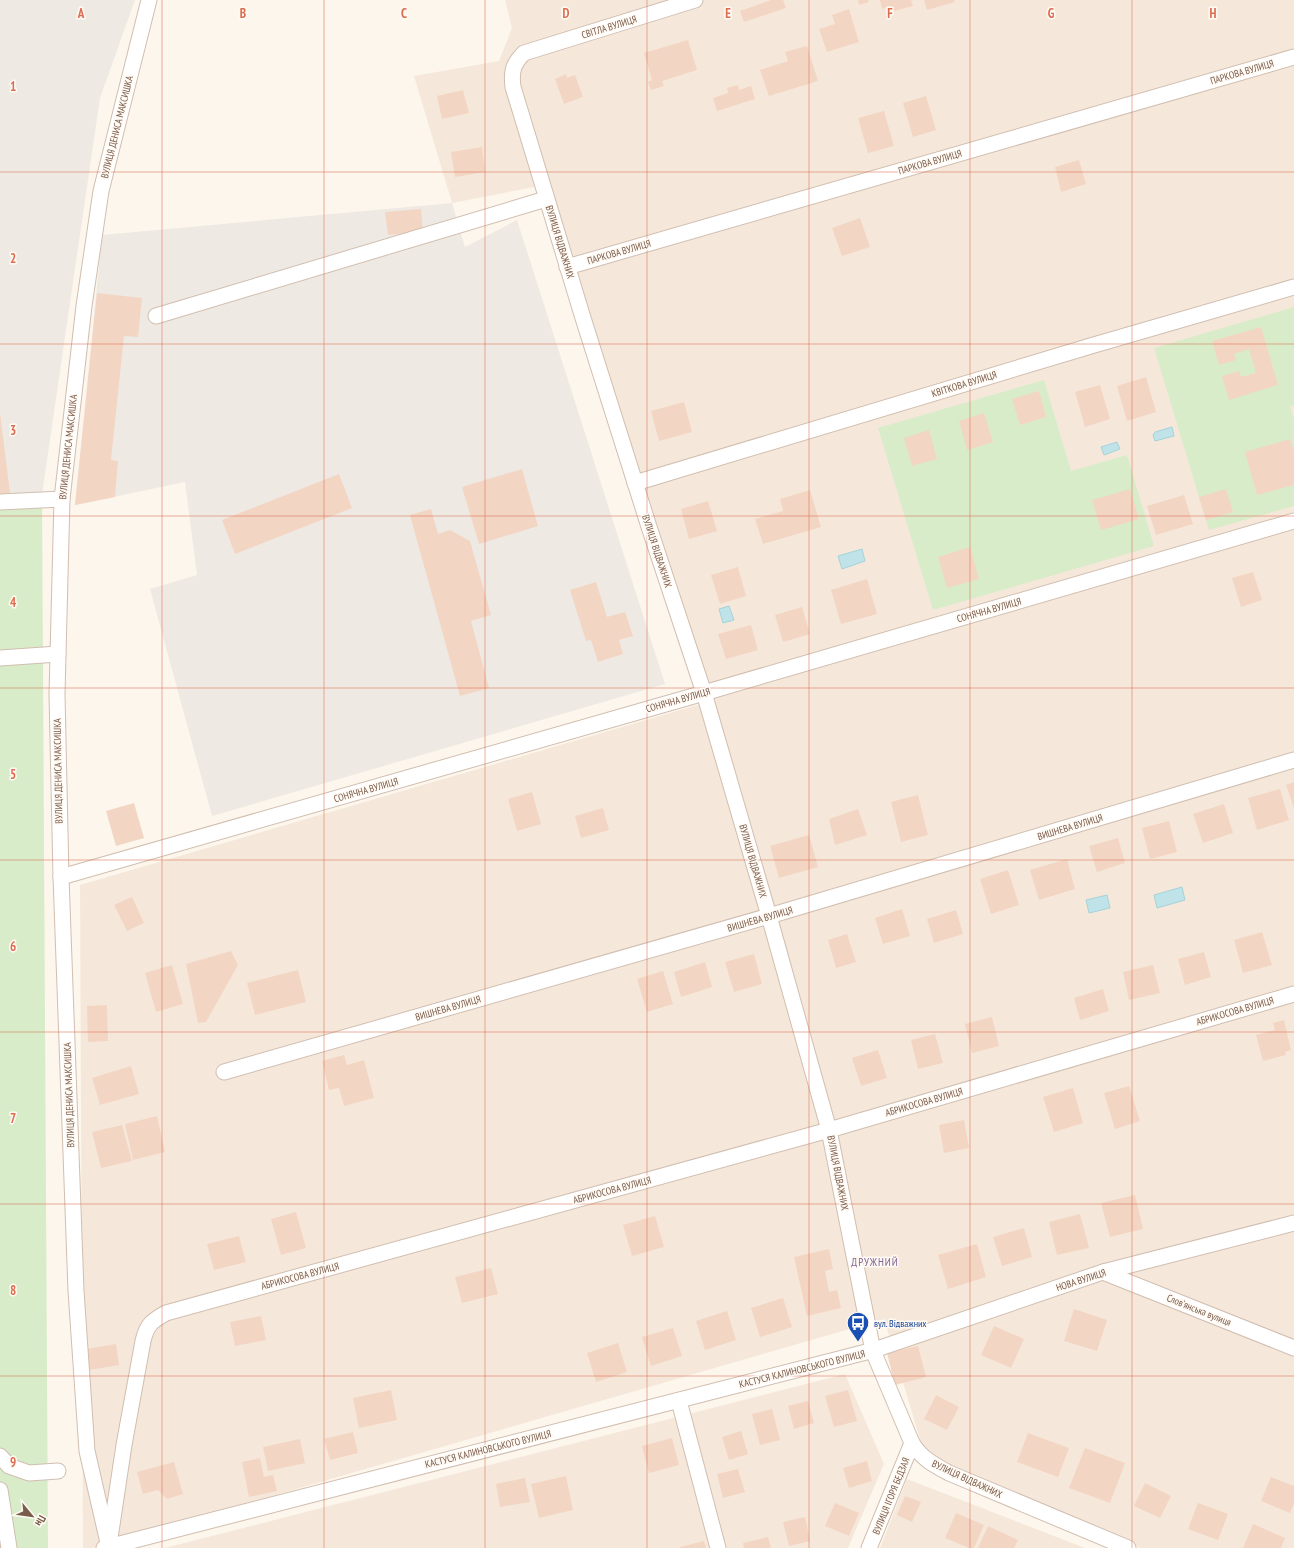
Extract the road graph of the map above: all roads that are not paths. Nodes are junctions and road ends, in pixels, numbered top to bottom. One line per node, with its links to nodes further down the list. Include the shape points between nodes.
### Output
1 (149, 0): 10 (street, ВУЛИЦЯ ДЕНИСА МАКСИШКА, via 101,191 84,306)
2 (695, 0): 3 (street, СВІТЛА ВУЛИЦЯ)
3 (524, 53): 5 (street, ВУЛИЦЯ ВІДВАЖНИХ, via 515,62 513,87)
4 (1294, 57): 6 (street, ПАРКОВА ВУЛИЦЯ)
5 (546, 199): 6 (street, ВУЛИЦЯ ВІДВАЖНИХ); 8 (street)
6 (567, 267): 9 (street, ВУЛИЦЯ ВІДВАЖНИХ)
7 (1294, 287): 9 (street, КВІТКОВА ВУЛИЦЯ)
8 (156, 316)
9 (635, 483): 15 (street, ВУЛИЦЯ ВІДВАЖНИХ)
10 (62, 499): 11 (street); 13 (street, ВУЛИЦЯ ДЕНИСА МАКСИШКА)
11 (0, 502)
12 (1294, 521): 15 (street, СОНЯЧНА ВУЛИЦЯ)
13 (58, 654): 14 (street); 17 (street, ВУЛИЦЯ ДЕНИСА МАКСИШКА)
14 (0, 658)
15 (704, 693): 17 (street, СОНЯЧНА ВУЛИЦЯ); 18 (street, ВУЛИЦЯ ВІДВАЖНИХ)
16 (1294, 760): 18 (street, ВИШНЕВА ВУЛИЦЯ)
17 (61, 877): 31 (street, ВУЛИЦЯ ДЕНИСА МАКСИШКА, via 76,1290 87,1451)
18 (769, 916): 20 (street, ВИШНЕВА ВУЛИЦЯ); 21 (street, ВУЛИЦЯ ВІДВАЖНИХ)
19 (1294, 994): 21 (street, АБРИКОСОВА ВУЛИЦЯ)
20 (224, 1072)
21 (829, 1130): 25 (street, ВУЛИЦЯ ВІДВАЖНИХ); 31 (street, АБРИКОСОВА ВУЛИЦЯ, via 166,1313 153,1320 146,1329 143,1341)
22 (1294, 1223): 23 (street, НОВА ВУЛИЦЯ)
23 (1103, 1272): 24 (street, Словʼянська вулиця); 25 (street, НОВА ВУЛИЦЯ)
24 (1294, 1348)
25 (873, 1351): 26 (street, КАСТУСЯ КАЛИНОВСЬКОГО ВУЛИЦЯ); 27 (street, ВУЛИЦЯ ВІДВАЖНИХ)
26 (678, 1400): 31 (street, КАСТУСЯ КАЛИНОВСЬКОГО ВУЛИЦЯ); 33 (street)
27 (912, 1443): 34 (street, ВУЛИЦЯ ІГОРЯ БЕДЗАЯ); 35 (street, ВУЛИЦЯ ВІДВАЖНИХ, via 929,1462 949,1473)
28 (0, 1456): 29 (street, via 9,1466 29,1473)
29 (58, 1471)
30 (0, 1490): 32 (street)
31 (106, 1547)
32 (9, 1548)
33 (718, 1548)
34 (869, 1548)
35 (1128, 1548)

